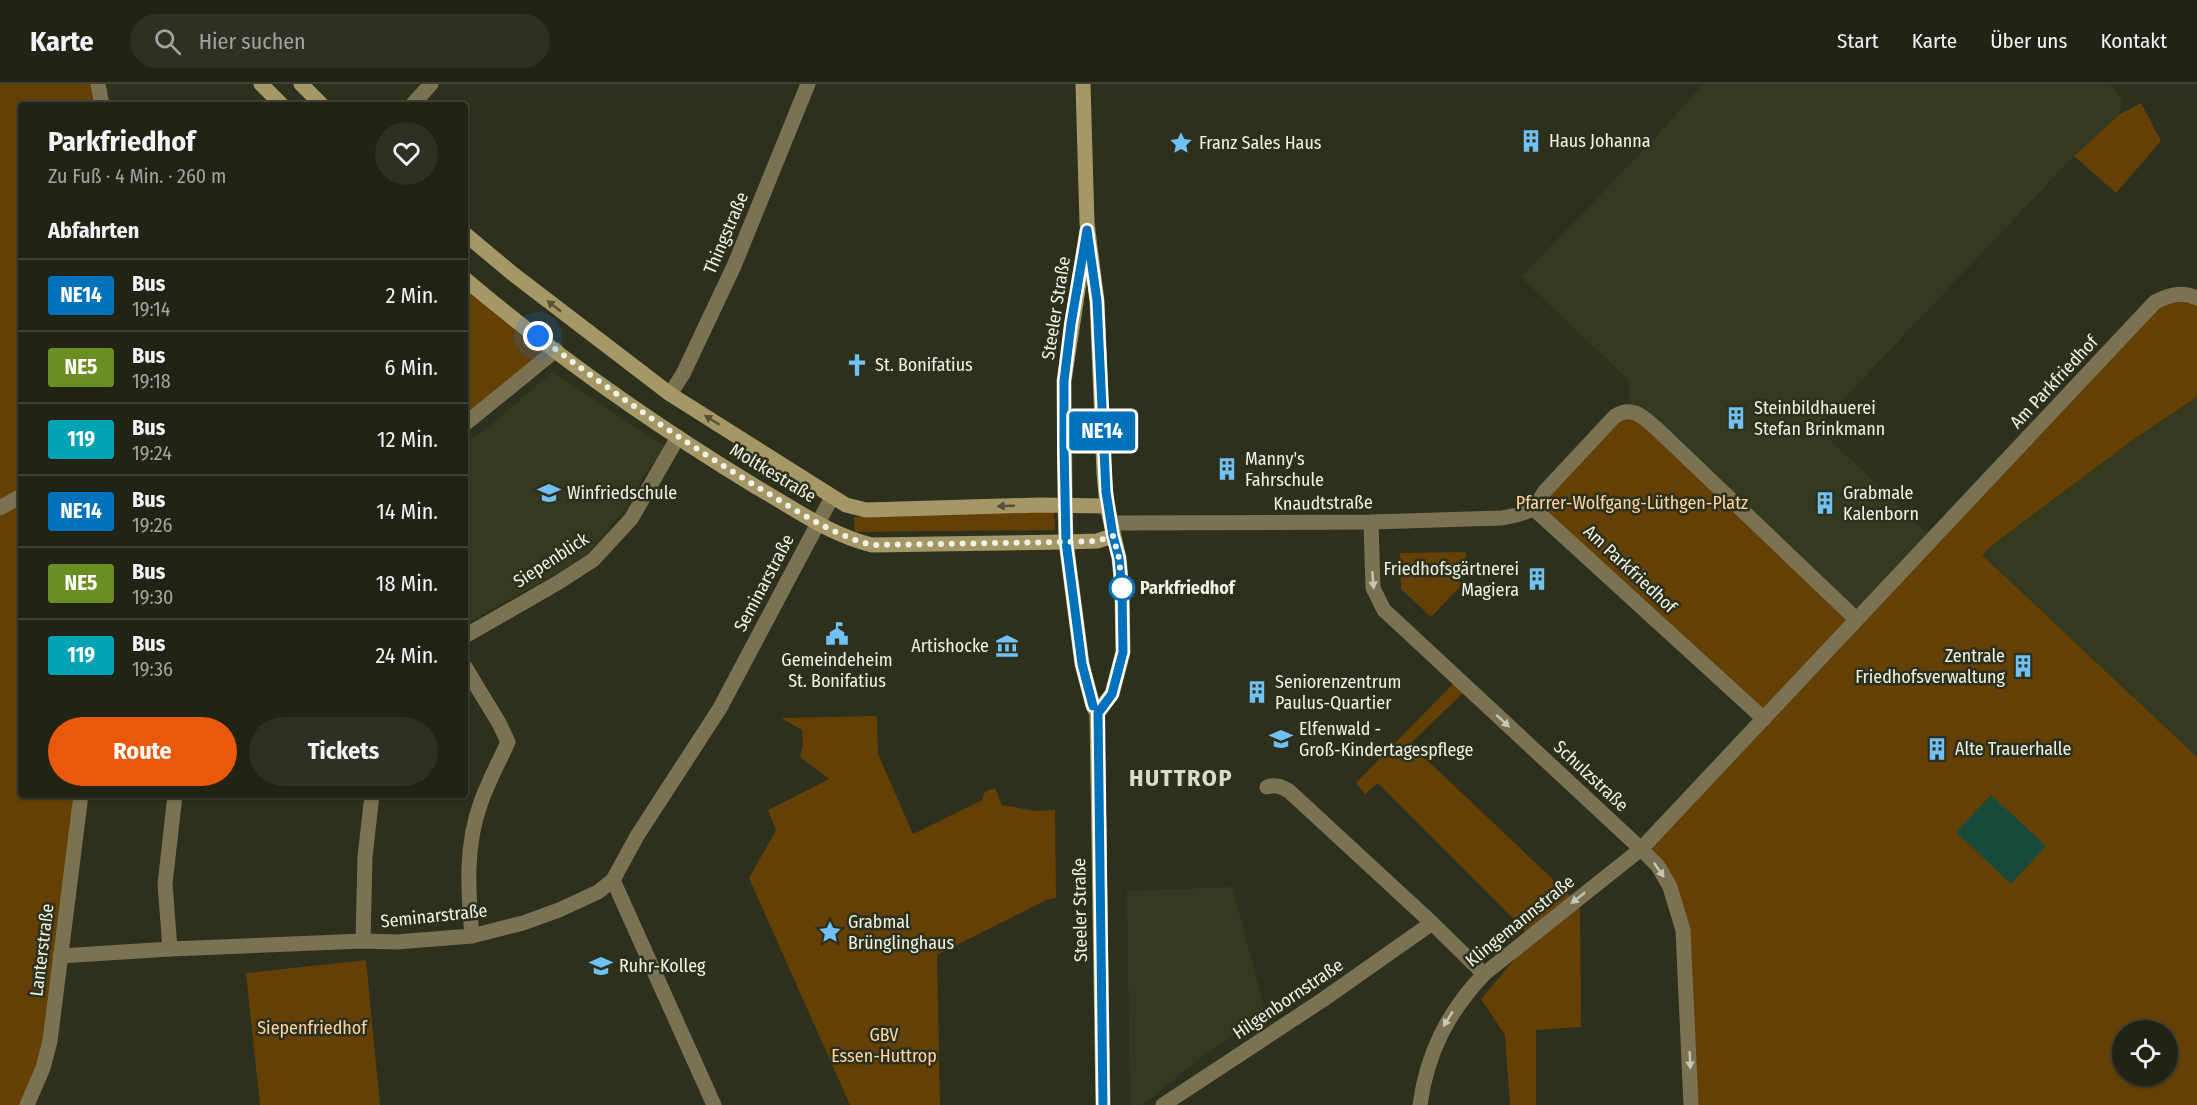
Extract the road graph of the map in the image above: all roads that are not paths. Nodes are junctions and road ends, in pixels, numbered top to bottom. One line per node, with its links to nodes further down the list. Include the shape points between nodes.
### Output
1 (98, 84): 7 (street)
2 (261, 84): 8 (street)
3 (301, 84): 9 (street)
4 (431, 84): 10 (street)
5 (808, 84): 16 (street, Thingstraße, via 734,266)
6 (1083, 84): 11 (street, Steeler Straße)
7 (101, 102)
8 (279, 102)
9 (319, 102)
10 (415, 102)
11 (1087, 230): 21 (street, Steeler Straße, via 1064,381); 22 (street, Steeler Straße, via 1097,301)
12 (468, 236): 16 (street, Moltkestraße, one-way to 12)
13 (468, 281): 15 (street, Moltkestraße)
14 (2194, 296): 29 (street, Am Parkfriedhof, via 2168,295 2155,303)
15 (556, 350): 17 (street); 18 (street, Moltkestraße)
16 (670, 394): 19 (street, Moltkestraße, one-way to 16)
17 (468, 422)
18 (678, 437): 26 (street, Moltkestraße); 30 (street, Siepenblick, via 632,519 593,560)
19 (832, 497): 21 (street, Moltkestraße, one-way to 19, via 866,510); 26 (street, Seminarstraße)
20 (18, 498): 23 (street)
21 (1065, 505): 22 (street, Moltkestraße); 28 (street, Steeler Straße)
22 (1107, 506): 27 (street, Steeler Straße)
23 (0, 508)
24 (1534, 509): 25 (street, Knaudtstraße, via 1502,518); 29 (street, via 1545,491 1615,416 1628,410 1636,412); 33 (street, Am Parkfriedhof)
25 (1371, 522): 27 (street, Knaudtstraße); 38 (street, Schulzstraße, one-way to 38, via 1373,588 1384,610)
26 (818, 523): 28 (street, Moltkestraße, via 844,537 872,545); 39 (street, Seminarstraße, via 729,693)
27 (1112, 530): 28 (street, Moltkestraße, via 1097,541); 32 (street, Steeler Straße, via 1122,590 1123,652 1112,694)
28 (1066, 542): 32 (street, Steeler Straße, via 1082,664)
29 (1856, 619): 33 (street, Am Parkfriedhof)
30 (468, 634)
31 (468, 672): 41 (street, via 508,742 474,825 468,886)
32 (1098, 713): 48 (street, Steeler Straße)
33 (1764, 719): 38 (street, Am Parkfriedhof)
34 (1267, 787): 40 (street, via 1281,786 1289,791)
35 (81, 798): 44 (street, Lanterstraße)
36 (175, 798): 43 (street, via 165,884)
37 (372, 798): 42 (street, via 365,857)
38 (1641, 849): 45 (street, Klingemannstraße, one-way to 45); 51 (street, Schulzstraße, one-way to 51, via 1670,886 1683,930)
39 (613, 880): 41 (street, Seminarstraße, via 559,910 523,924); 47 (street)
40 (1432, 923): 45 (street); 49 (street, Hilgenbornstraße)
41 (472, 936): 42 (street, Seminarstraße)
42 (363, 941): 43 (street, Seminarstraße)
43 (170, 949): 44 (street, Seminarstraße)
44 (60, 956): 46 (street, Lanterstraße, via 50,1041)
45 (1484, 974): 50 (street, Klingemannstraße, one-way to 50, via 1442,1028 1430,1058)
46 (27, 1105)
47 (714, 1105)
48 (1103, 1105)
49 (1163, 1105)
50 (1420, 1105)
51 (1691, 1105)

